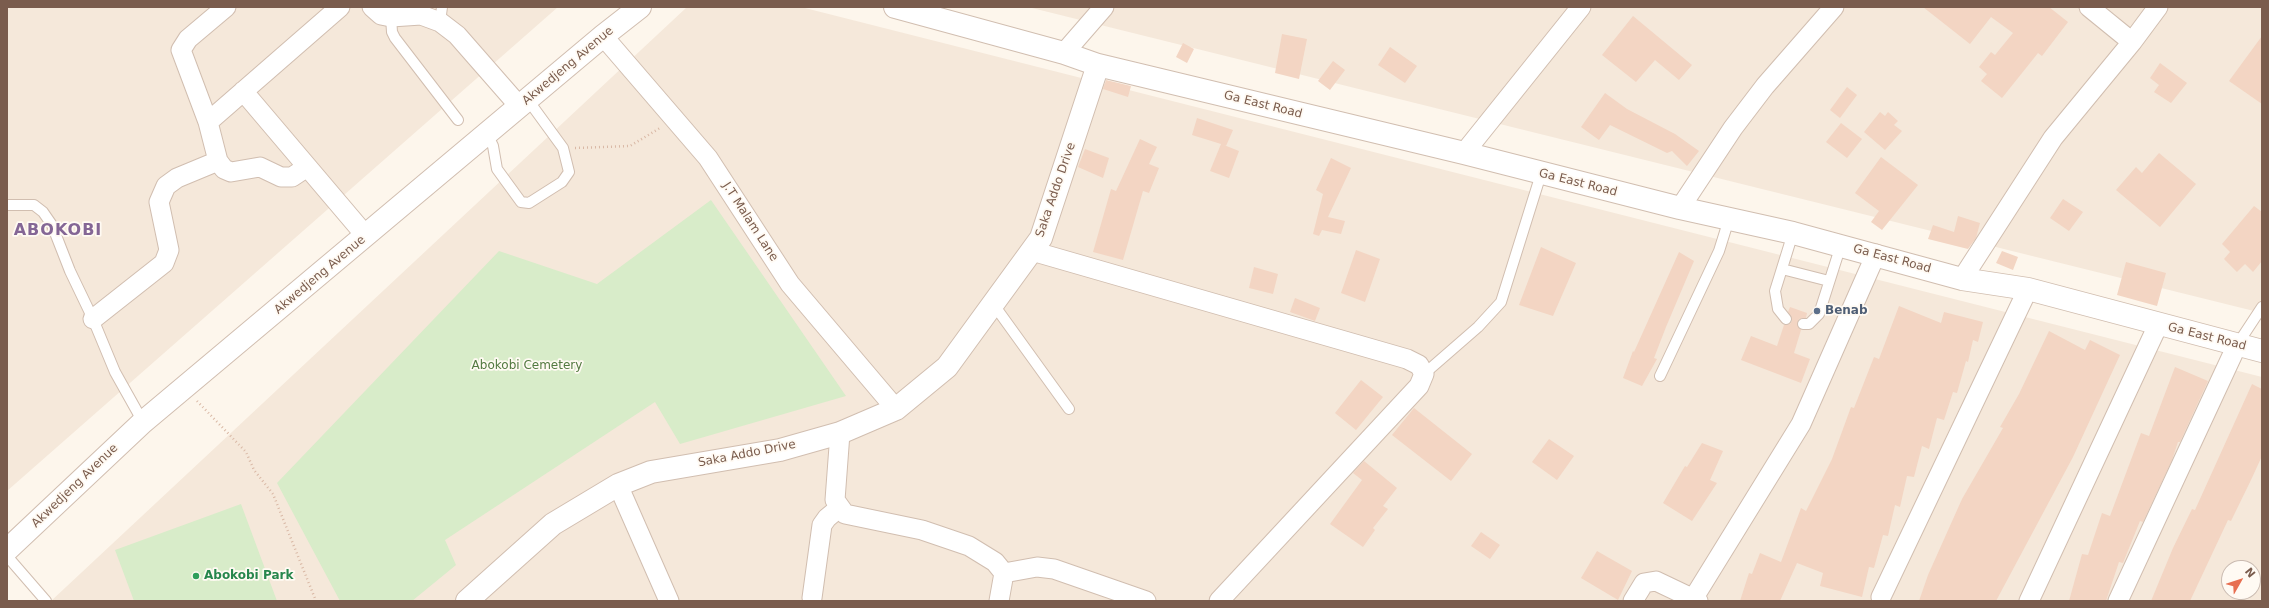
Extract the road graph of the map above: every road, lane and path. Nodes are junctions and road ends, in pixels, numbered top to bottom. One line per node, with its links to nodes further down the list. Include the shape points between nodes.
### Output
1 (226, 7): 21 (street, via 188,39 181,50)
2 (340, 7): 17 (street)
3 (372, 7): 12 (street, via 381,15)
4 (640, 7): 13 (street, Akwedjeng Avenue)
5 (895, 7): 15 (street, Ga East Road)
6 (1104, 7): 15 (street)
7 (1581, 7): 24 (street)
8 (1834, 7): 29 (street, via 1765,86 1733,128)
9 (2089, 7): 14 (street)
10 (2158, 7): 14 (street)
11 (441, 14): 12 (street); 18 (street, via 457,35)
12 (391, 17): 20 (lane, via 395,38)
13 (603, 36): 18 (street, Akwedjeng Avenue); 19 (street, J.T Malam Lane)
14 (2132, 42): 37 (street, via 2052,138)
15 (1064, 53): 16 (street, Ga East Road)
16 (1098, 65): 24 (street, Ga East Road); 34 (street, Saka Addo Drive, via 1041,238)
17 (244, 91): 21 (street); 26 (street)
18 (524, 103): 22 (street, Akwedjeng Avenue); 23 (lane)
19 (674, 119): 23 (path, via 630,146); 51 (street, J.T Malam Lane, via 708,158 790,284)
20 (458, 120)
21 (208, 122): 25 (street)
22 (488, 134): 23 (lane, via 497,168 521,202 529,203 568,177); 32 (street, Akwedjeng Avenue)
23 (563, 148)
24 (1464, 153): 27 (street, Ga East Road)
25 (218, 161): 26 (street, via 224,169 231,172 260,167 281,177 292,177); 42 (street, via 177,178 166,186 159,202 169,250 164,263)
26 (308, 167): 32 (street)
27 (1541, 174): 29 (street, Ga East Road); 48 (lane, via 1502,302 1478,327)
28 (7, 205): 42 (lane, via 34,205 43,212 52,225 70,271)
29 (1680, 208): 30 (street, Ga East Road)
30 (1729, 219): 31 (street, Ga East Road); 49 (lane, via 1719,251)
31 (1793, 233): 33 (street, Ga East Road); 36 (lane)
32 (366, 236): 50 (street, Akwedjeng Avenue)
33 (1841, 245): 35 (street, Ga East Road); 38 (lane)
34 (1032, 251): 40 (street, Saka Addo Drive); 48 (street, via 1407,359 1419,365)
35 (1876, 254): 37 (street, Ga East Road); 62 (street, via 1801,424)
36 (1782, 268): 38 (lane); 43 (lane, via 1775,291 1775,301 1782,316)
37 (1962, 279): 39 (street, Ga East Road)
38 (1829, 281): 44 (lane, via 1818,314 1809,324)
39 (2028, 289): 45 (street, Ga East Road); 60 (street)
40 (994, 305): 51 (street, Saka Addo Drive, via 947,367); 52 (lane)
41 (2262, 307): 46 (lane)
42 (93, 318): 53 (lane, via 115,372)
43 (1786, 318)
44 (1803, 324)
45 (2158, 325): 46 (street, Ga East Road); 71 (street)
46 (2237, 345): 47 (street, Ga East Road); 72 (street)
47 (2262, 351)
48 (1424, 374): 69 (street, via 1419,386)
49 (1660, 376)
50 (184, 388): 53 (street, Akwedjeng Avenue); 64 (path, via 246,452 254,470 273,494)
51 (896, 409): 54 (street, Saka Addo Drive)
52 (1069, 409)
53 (143, 422): 57 (street, Akwedjeng Avenue)
54 (840, 433): 55 (street, Saka Addo Drive, via 780,450 651,472); 56 (street, via 835,500)
55 (618, 485): 65 (street, Saka Addo Drive, via 553,524); 66 (street)
56 (839, 508): 59 (street, via 844,514 922,530 969,546 995,562); 61 (street, via 826,518 822,525)
57 (7, 550)
58 (7, 556): 63 (lane)
59 (1004, 574): 67 (street); 68 (street, via 1037,567 1054,569)
60 (1881, 597)
61 (812, 598)
62 (1695, 600): 70 (street, via 1656,581 1644,583)
63 (46, 601)
64 (316, 601)
65 (467, 601)
66 (669, 601)
67 (999, 601)
68 (1146, 601)
69 (1219, 601)
70 (1633, 601)
71 (2029, 601)
72 (2118, 601)

